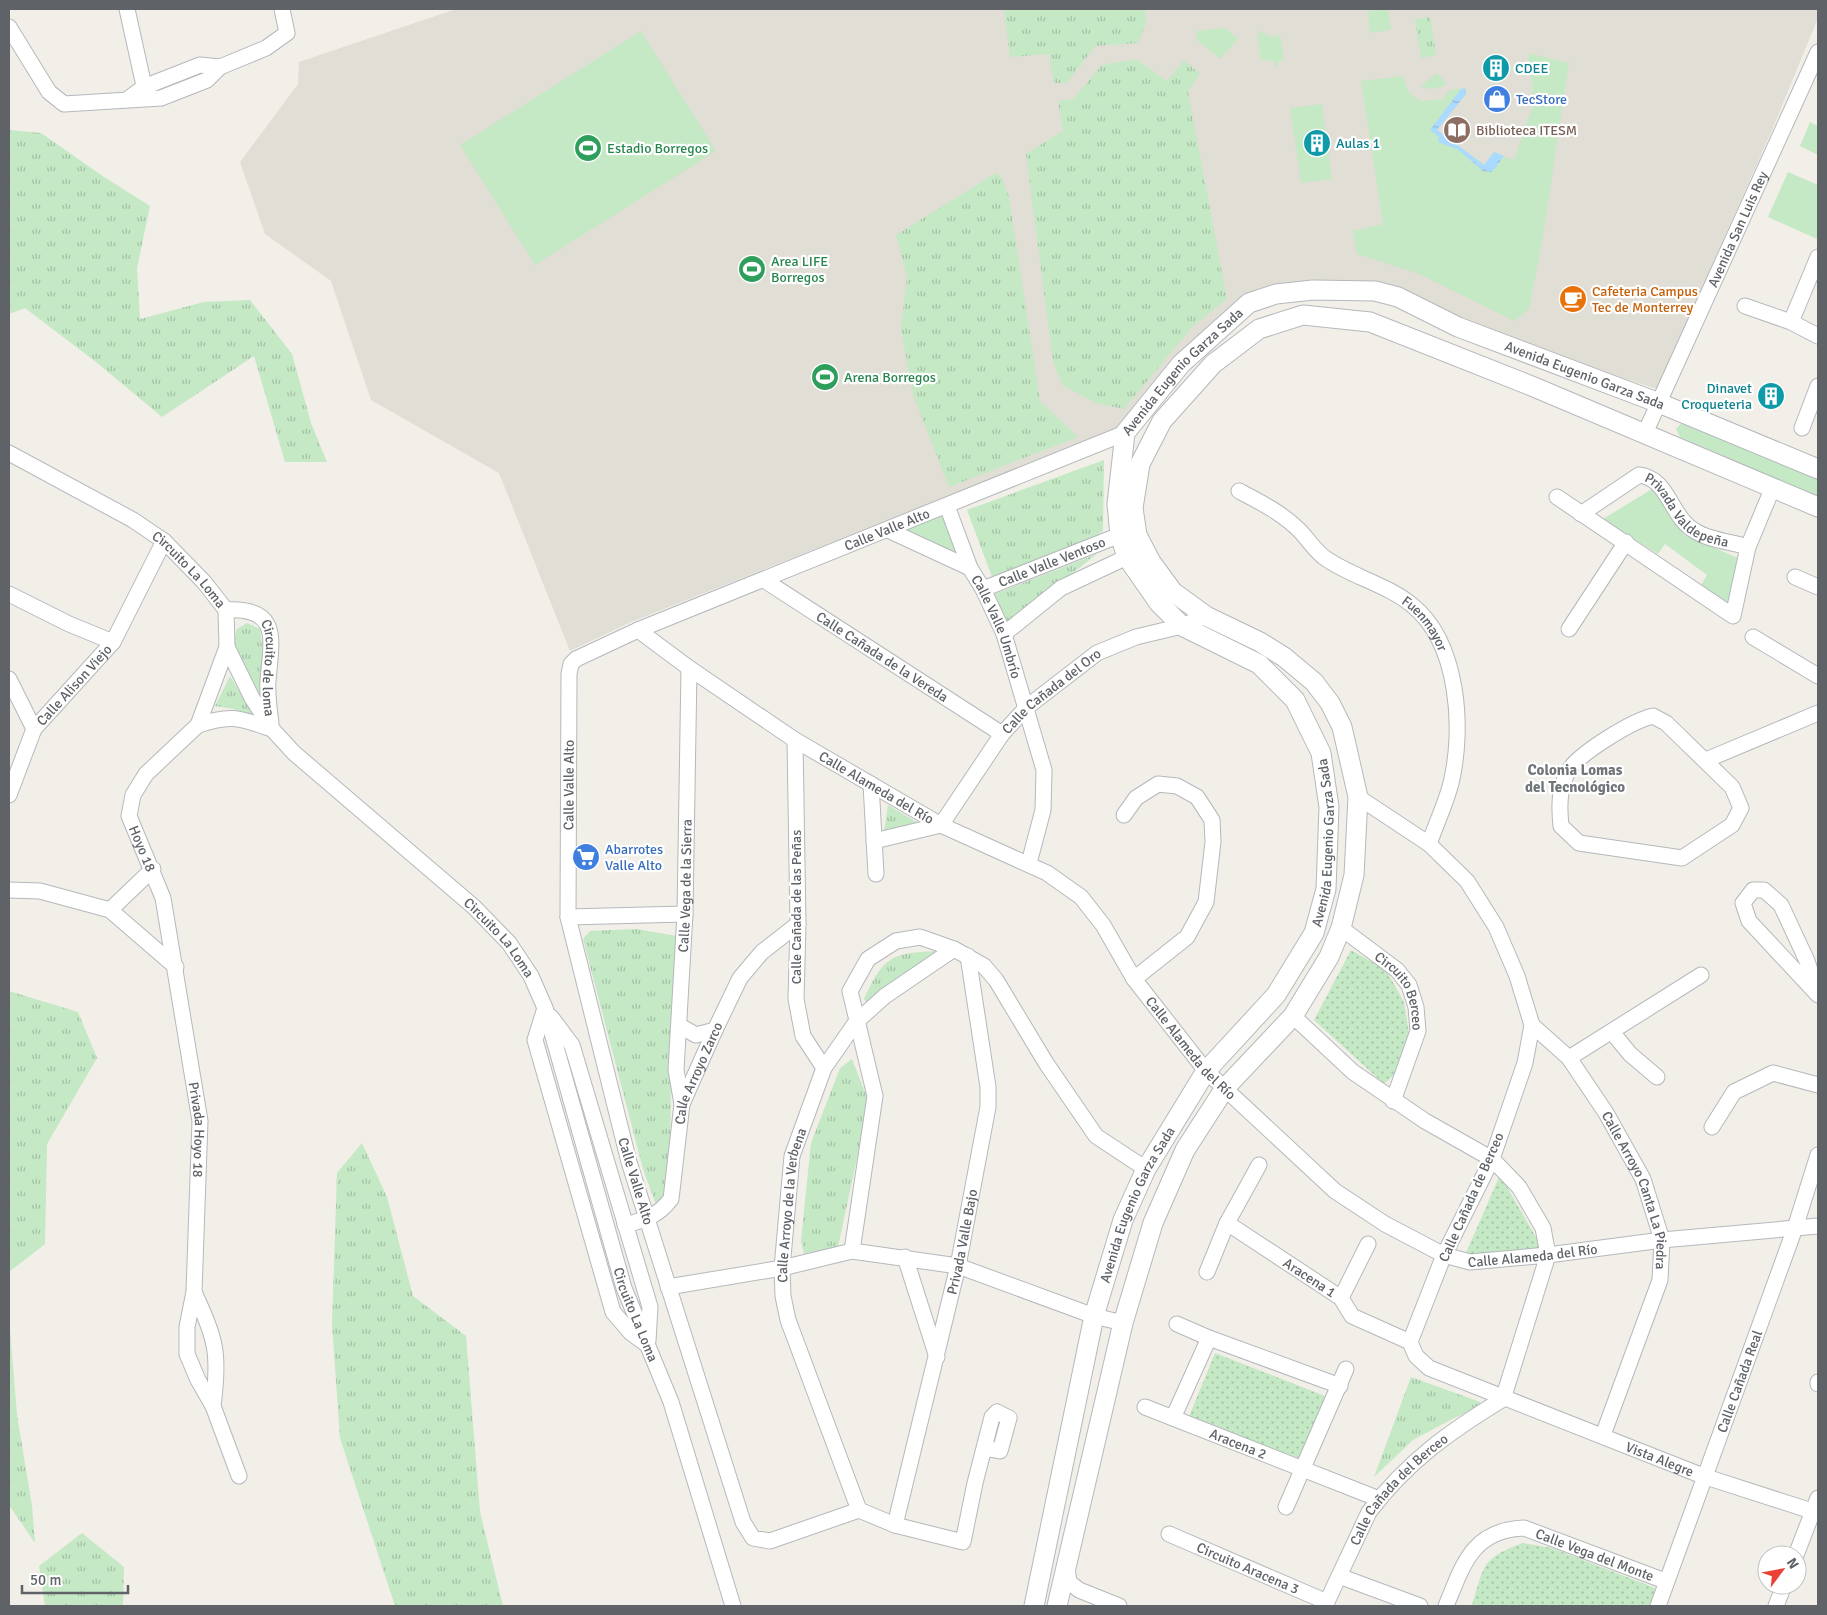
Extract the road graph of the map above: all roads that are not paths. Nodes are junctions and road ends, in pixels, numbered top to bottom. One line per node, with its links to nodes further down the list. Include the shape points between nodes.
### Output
1 (127, 9): 5 (street)
2 (282, 9): 5 (street, via 287,33 266,48 220,67 200,65)
3 (9, 27): 5 (street, via 49,92 64,104)
4 (1818, 52): 13 (street, Avenida San Luis Rey)
5 (146, 94)
6 (1818, 257): 8 (street)
7 (1745, 306): 8 (street)
8 (1791, 322): 10 (street)
9 (1458, 326): 11 (street); 13 (street, Avenida Eugenio Garza Sada); 15 (street, Avenida Eugenio Garza Sada, via 1398,297 1375,291 1313,290 1276,294 1249,303 1210,337 1181,364)
10 (1818, 336)
11 (1448, 351): 16 (street, Avenida Eugenio Garza Sada); 38 (street, Avenida Eugenio Garza Sada, via 1370,322 1303,316 1259,329 1213,364 1162,421 1140,464 1133,508 1138,535 1151,562 1173,592)
12 (1818, 386): 14 (street)
13 (1659, 402): 16 (street, Avenida San Luis Rey); 18 (street, Avenida Eugenio Garza Sada)
14 (1802, 428)
15 (1125, 433): 22 (street, Calle Valle Alto); 26 (street, Avenida Eugenio Garza Sada, via 1117,504)
16 (1645, 433): 19 (street, Avenida Eugenio Garza Sada)
17 (9, 453): 27 (street, Circuito La Loma, via 133,520)
18 (1818, 469)
19 (1773, 487): 23 (street, Avenida Eugenio Garza Sada); 29 (street, Privada Valdepeña)
20 (1239, 491): 63 (street, Fuenmayor, via 1285,517 1323,557 1362,579 1386,588 1413,606 1440,645 1455,690 1458,736 1450,784)
21 (1557, 496): 24 (street, Privada Valdepeña)
22 (947, 506): 25 (street, Calle Valle Alto); 31 (street, Calle Valle Umbrío)
23 (1818, 507)
24 (1581, 514): 28 (street, Privada Valdepeña); 29 (street, Privada Valdepeña, via 1639,475 1647,476 1656,480 1681,521 1696,532)
25 (888, 530): 31 (street, Calle Valle Umbrío); 33 (street, Calle Valle Alto)
26 (1120, 534): 30 (street, Avenida Eugenio Garza Sada); 35 (street, Calle Valle Ventoso)
27 (164, 541): 37 (street, Circuito La Loma); 44 (street, Calle Alison Viejo)
28 (1626, 542): 29 (street, Privada Valdepeña, via 1733,616); 40 (street)
29 (1748, 547)
30 (1127, 557): 39 (street, Avenida Eugenio Garza Sada, via 1154,596); 42 (street, Calle Valle Ventoso, via 1061,588)
31 (970, 568): 35 (street, Calle Valle Umbrío)
32 (1796, 576): 34 (street)
33 (764, 580): 41 (street, Calle Valle Alto); 54 (street, Calle Cañada de la Vereda)
34 (1818, 587)
35 (983, 589): 42 (street, Calle Valle Umbrío)
36 (9, 594): 44 (street, Calle Alison Viejo)
37 (226, 610): 45 (street, Circuito La Loma); 53 (street, Circuito de loma, via 245,609 256,613 264,620 270,634 268,706)
38 (1206, 616): 39 (street, Calle Cañada del Oro); 59 (street, Avenida Eugenio Garza Sada, via 1284,656 1314,682 1342,727)
39 (1182, 626): 49 (street, Calle Cañada del Oro, via 1136,637 1097,653); 87 (street, Avenida Eugenio Garza Sada, via 1260,664 1295,700 1321,753 1329,807 1326,889 1314,933 1276,995)
40 (1569, 628)
41 (638, 630): 46 (street, Calle Alameda del Río); 70 (street, Calle Valle Alto, via 571,664)
42 (1004, 634): 49 (street, Calle Valle Umbrío)
43 (1753, 637): 47 (street)
44 (113, 642): 52 (street, Calle Alison Viejo)
45 (227, 647): 51 (street, Hoyo 18); 53 (street, Circuito La Loma, via 252,698)
46 (688, 668): 55 (street, Calle Alameda del Río); 69 (street, Calle Vega de la Sierra)
47 (1818, 676)
48 (9, 680): 52 (street, Calle Alison Viejo)
49 (1027, 707): 54 (street, Calle Cañada del Oro); 64 (street, Calle Valle Umbrío, via 1044,770 1043,810)
50 (1818, 713): 56 (street)
51 (198, 725): 53 (street, Hoyo 18, via 221,717); 65 (street, Hoyo 18, via 146,774 133,795 129,816)
52 (34, 729): 58 (street, Calle Alison Viejo)
53 (272, 729): 78 (street, Circuito La Loma, via 294,753 479,913 520,960)
54 (1002, 734): 61 (street, Calle Cañada del Oro)
55 (795, 740): 57 (street, Calle Alameda del Río); 71 (street, Calle Cañada de las Peñas)
56 (1706, 760): 56 (street, via 1666,723 1653,716 1637,720 1599,744 1568,771 1559,799 1561,826 1579,842 1682,858 1732,825 1741,808 1732,787)
57 (871, 784): 61 (street, Calle Alameda del Río); 62 (street)
58 (9, 795)
59 (1358, 797): 63 (street, Calle Cañada de Berceo); 72 (street, Avenida Eugenio Garza Sada, via 1354,875)
60 (1124, 815): 76 (street, via 1136,798 1158,784 1177,786 1197,797 1212,820 1213,842 1206,902 1187,937)
61 (941, 825): 62 (street); 64 (street, Calle Alameda del Río)
62 (874, 842): 66 (street)
63 (1429, 844): 81 (street, Calle Cañada de Berceo, via 1467,881 1496,927 1517,976)
64 (1029, 863): 76 (street, Calle Alameda del Río, via 1082,897 1103,925)
65 (153, 869): 68 (street); 74 (street, Hoyo 18, via 163,898)
66 (876, 874)
67 (9, 890): 68 (street, via 40,890)
68 (110, 910): 74 (street)
69 (685, 914): 70 (street); 82 (street, Calle Vega de la Sierra)
70 (568, 917): 98 (street, Calle Valle Alto, via 629,1162)
71 (798, 924): 83 (street, Calle Arroyo Zarco, via 762,952 740,978); 86 (street, Calle Cañada de las Peñas, via 796,999 803,1036)
72 (1341, 928): 79 (street, Avenida Eugenio Garza Sada, via 1329,957); 91 (street, Circuito Berceo, via 1397,970 1409,985 1416,1007 1418,1031)
73 (961, 953): 80 (street, Calle Arroyo de la Verbena, via 885,996); 80 (street, via 920,937 896,941 868,959 850,991); 97 (street, via 984,966 996,980 1046,1063 1096,1136); 109 (street, Privada Valle Bajo, via 988,1087 988,1107)
74 (176, 968): 113 (street, Privada Hoyo 18, via 200,1121)
75 (1701, 975): 84 (street)
76 (1134, 979): 87 (street, Calle Alameda del Río)
77 (1818, 995): 77 (street, via 1749,921 1743,903 1753,890 1764,890 1781,906 1807,961)
78 (545, 1008): 100 (street, via 572,1045); 120 (street, Circuito La Loma, via 624,1288)
79 (1293, 1016): 90 (street, Avenida Eugenio Garza Sada); 91 (street, via 1353,1072)
80 (856, 1022): 86 (street, Calle Arroyo de la Verbena); 105 (street, via 875,1096)
81 (1532, 1025): 85 (street, Calle Arroyo Canta La Piedra); 95 (street, Calle Cañada de Berceo, via 1525,1062)
82 (680, 1026): 83 (street, via 696,1035); 92 (street, Calle Vega de la Sierra, via 676,1070)
83 (715, 1030): 92 (street, Calle Arroyo Zarco)
84 (1612, 1032): 85 (street); 88 (street, via 1630,1054)
85 (1569, 1058): 103 (street, Calle Arroyo Canta La Piedra, via 1606,1113 1643,1179)
86 (824, 1068): 110 (street, Calle Arroyo de la Verbena, via 792,1156)
87 (1206, 1071): 90 (street, Calle Alameda del Río); 97 (street, Avenida Eugenio Garza Sada)
88 (1657, 1077)
89 (1818, 1085): 93 (street, via 1773,1073 1734,1092)
90 (1225, 1088): 106 (street, Calle Alameda del Río, via 1335,1191 1384,1224); 116 (street, Avenida Eugenio Garza Sada, via 1181,1159 1153,1223)
91 (1393, 1101): 95 (street)
92 (682, 1104): 98 (street, Calle Arroyo Zarco, via 671,1199 662,1211)
93 (1712, 1127)
94 (1818, 1155): 102 (street, Calle Cañada Real)
95 (1492, 1159): 106 (street, Calle Cañada de Berceo); 107 (street, via 1519,1186 1543,1228)
96 (1259, 1165): 99 (street)
97 (1146, 1169): 115 (street, Avenida Eugenio Garza Sada, via 1123,1220)
98 (648, 1219): 100 (street, Calle Arroyo Zarco); 112 (street, Calle Valle Alto)
99 (1227, 1223): 111 (street); 114 (street, Aracena 1)
100 (625, 1225): 120 (street, via 650,1307)
101 (1818, 1226): 102 (street, Calle Alameda del Río)
102 (1795, 1228): 103 (street, Calle Alameda del Río); 132 (street, Calle Cañada Real)
103 (1662, 1240): 107 (street, Calle Alameda del Río); 128 (street, Calle Arroyo Canta La Piedra, via 1660,1280)
104 (1368, 1244): 114 (street, Aracena 1)
105 (852, 1251): 108 (street); 110 (street)
106 (1444, 1255): 107 (street, Calle Alameda del Río, via 1470,1262); 119 (street, Calle Cañada de Berceo)
107 (1548, 1255): 124 (street)
108 (905, 1257): 109 (street); 121 (street)
109 (958, 1266): 115 (street); 121 (street, Privada Valle Bajo)
110 (782, 1268): 112 (street); 136 (street, Calle Arroyo de la Verbena, via 788,1320)
111 (1206, 1272)
112 (668, 1287): 136 (street, Calle Valle Alto, via 744,1522 753,1538 770,1541)
113 (194, 1292): 125 (street, Privada Hoyo 18, via 216,1345 218,1368); 125 (street, Privada Hoyo 18, via 187,1327 187,1354)
114 (1341, 1298): 119 (street, via 1352,1316)
115 (1094, 1316): 116 (street); 145 (street, Avenida Eugenio Garza Sada)
116 (1123, 1323): 140 (street, Avenida Eugenio Garza Sada)
117 (1177, 1324): 118 (street)
118 (1209, 1338): 123 (street); 127 (street)
119 (1410, 1342): 124 (street, via 1416,1356 1429,1368)
120 (647, 1345): 144 (street, Circuito La Loma, via 671,1402)
121 (937, 1359): 137 (street, Privada Valle Bajo)
122 (1346, 1369): 123 (street)
123 (1340, 1386): 130 (street)
124 (1503, 1399): 128 (street, Vista Alegre); 133 (street, Calle Cañada del Berceo, via 1430,1447)
125 (213, 1406): 131 (street, Privada Hoyo 18)
126 (1145, 1407): 127 (street, Aracena 2)
127 (1172, 1418): 130 (street, Aracena 2)
128 (1603, 1435): 132 (street, Vista Alegre)
129 (984, 1448): 137 (street, via 963,1542)
130 (1303, 1467): 133 (street, Aracena 2); 134 (street)
131 (238, 1476)
132 (1704, 1476): 135 (street, Vista Alegre); 142 (street, Calle Cañada Real)
133 (1379, 1498): 141 (street, Calle Cañada del Berceo, via 1369,1512)
134 (1286, 1507)
135 (1816, 1507): 139 (street)
136 (859, 1510): 137 (street)
137 (895, 1524)
138 (1169, 1534): 143 (street, Circuito Aracena 3)
139 (1800, 1545)
140 (1066, 1565): 146 (street, Avenida Eugenio Garza Sada); 147 (street, via 1069,1582 1074,1586)
141 (1339, 1576): 143 (street, Calle Cañada del Berceo); 148 (street)
142 (1665, 1580): 149 (street, Calle Vega del Monte, via 1524,1528 1505,1529 1484,1540 1466,1558); 150 (street, Calle Cañada Real)
143 (1326, 1604)
144 (732, 1606)
145 (1034, 1606)
146 (1057, 1606)
147 (1119, 1606)
148 (1420, 1606)
149 (1446, 1606)
150 (1658, 1606)

